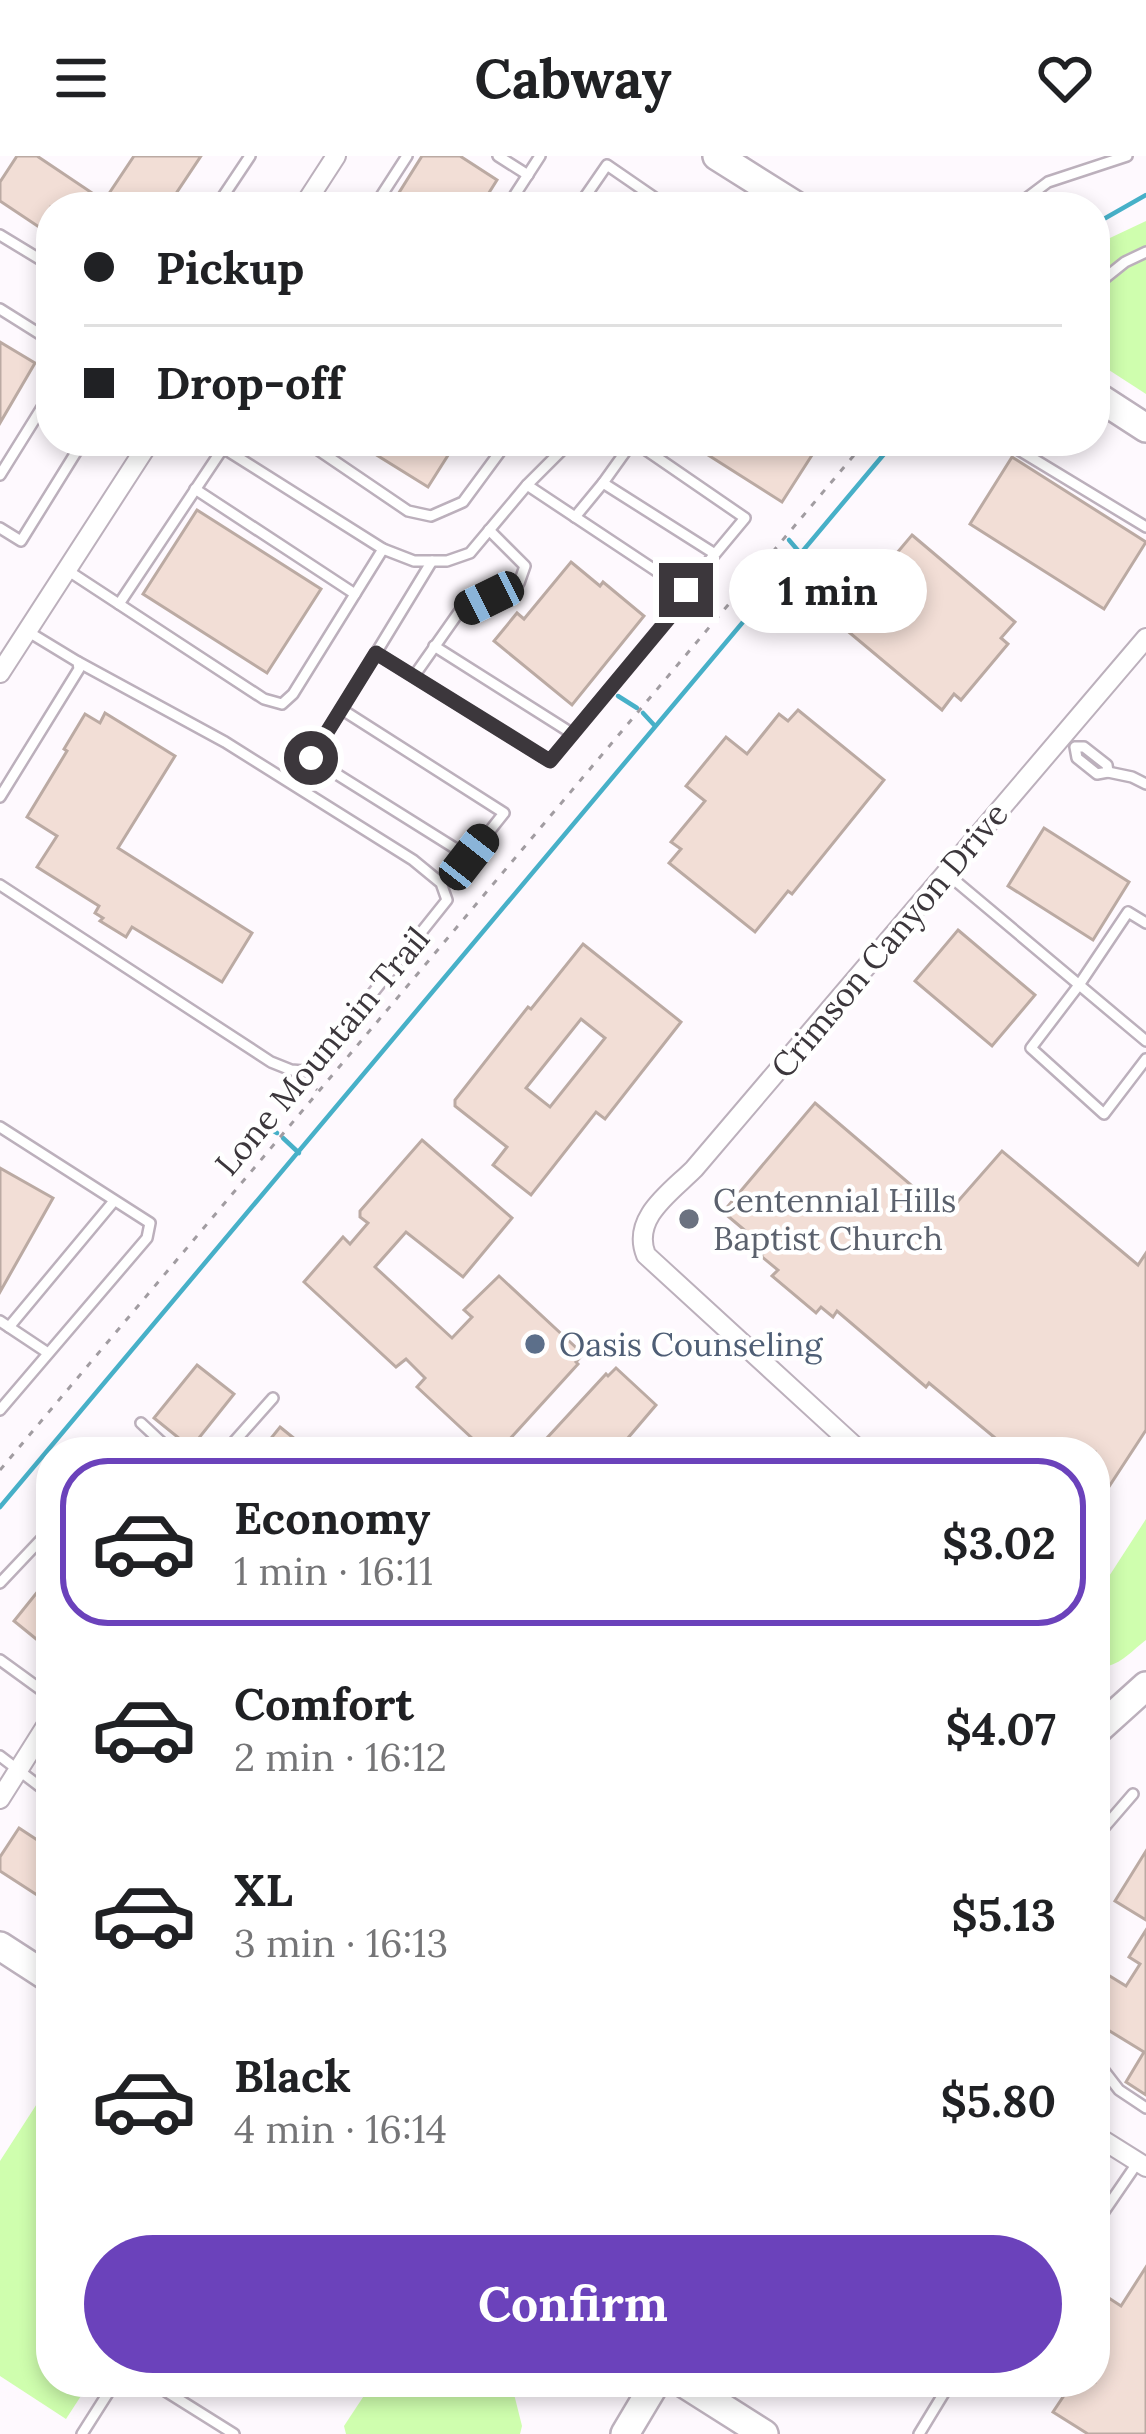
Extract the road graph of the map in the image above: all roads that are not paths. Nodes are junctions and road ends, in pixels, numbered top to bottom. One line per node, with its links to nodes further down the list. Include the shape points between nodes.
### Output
1 (250, 156): 9 (lane)
2 (336, 156): 10 (street)
3 (407, 156): 11 (lane)
4 (498, 156): 8 (lane)
5 (540, 156): 8 (lane)
6 (717, 156): 15 (main road)
7 (1126, 156): 16 (lane)
8 (528, 175): 12 (lane)
9 (227, 192)
10 (313, 192)
11 (384, 192)
12 (517, 192)
13 (588, 192): 14 (lane, via 607,164)
14 (647, 192)
15 (767, 192)
16 (1035, 192)
17 (0, 236): 19 (lane)
18 (1146, 251): 20 (lane)
19 (36, 257)
20 (1110, 274)
21 (0, 309): 22 (lane)
22 (36, 332)
23 (1110, 405): 25 (main road)
24 (36, 417): 36 (lane)
25 (1146, 428)
26 (74, 456): 42 (lane, via 21,541)
27 (140, 456): 47 (street)
28 (218, 456): 39 (lane)
29 (236, 456): 44 (lane)
30 (326, 456): 31 (lane, via 408,511 431,516 463,502)
31 (497, 456)
32 (556, 456): 38 (lane)
33 (622, 456): 37 (lane)
34 (655, 456): 45 (lane, via 746,518)
35 (1029, 456): 41 (lane)
36 (0, 475)
37 (603, 483): 40 (lane); 45 (lane)
38 (527, 485): 40 (lane); 43 (lane)
39 (195, 489): 49 (lane); 50 (lane)
40 (575, 517): 48 (lane)
41 (1146, 527)
42 (0, 528)
43 (489, 530): 46 (lane, via 470,554); 53 (lane, via 525,566 519,583 459,612)
44 (383, 549): 46 (lane); 49 (lane)
45 (715, 554): 48 (lane)
46 (432, 561): 54 (lane)
47 (67, 570): 50 (lane); 51 (street)
48 (686, 590): 59 (lane)
49 (355, 594): 50 (lane, via 281,704)
50 (119, 604)
51 (27, 631): 55 (lane); 56 (street)
52 (1146, 638): 60 (street, Crimson Canyon Drive)
53 (434, 646): 57 (lane); 59 (lane)
54 (376, 653): 57 (lane); 58 (lane)
55 (77, 662): 62 (lane, via 77,676); 64 (lane, via 225,742 413,860 441,883 447,900 336,1039 297,1072)
56 (0, 673)
57 (414, 676): 59 (lane, via 550,761)
58 (341, 709): 58 (lane, via 311,758 469,857 504,813)
59 (573, 734)
60 (1069, 742): 61 (lane, via 1097,774); 63 (street, Crimson Canyon Drive)
61 (1146, 784)
62 (0, 796)
63 (946, 873): 66 (lane); 78 (street, Crimson Canyon Drive, via 658,1204 641,1236 646,1255)
64 (0, 885)
65 (1146, 923): 66 (lane, via 1128,912)
66 (1079, 985): 67 (lane); 68 (lane, via 1031,1048 1104,1114)
67 (1146, 1041)
68 (1146, 1059)
69 (0, 1127): 70 (lane)
70 (115, 1201): 71 (lane); 72 (lane, via 150,1223 147,1238)
71 (4, 1324): 72 (lane)
72 (48, 1353): 74 (lane)
73 (273, 1398): 77 (lane)
74 (0, 1410)
75 (141, 1424): 76 (lane)
76 (155, 1437)
77 (238, 1437)
78 (844, 1437)
79 (36, 1545): 80 (lane)
80 (0, 1582)
81 (0, 1660): 82 (lane)
82 (36, 1686)
83 (1146, 1686): 84 (main road)
84 (1110, 1709)
85 (36, 1742): 87 (street)
86 (0, 1756): 87 (lane)
87 (18, 1770): 88 (lane); 90 (street)
88 (36, 1784)
89 (1133, 1794): 91 (lane)
90 (0, 1798)
91 (1110, 1821)
92 (0, 1946): 93 (main road)
93 (36, 1969)
94 (1110, 2078): 95 (lane)
95 (1146, 2108)
96 (1110, 2145): 97 (street)
97 (1142, 2165): 98 (lane)
98 (1110, 2204)
99 (105, 2397): 104 (lane)
100 (175, 2397): 105 (lane)
101 (647, 2397): 106 (main road)
102 (706, 2397): 107 (main road)
103 (942, 2397): 108 (lane)
104 (82, 2434)
105 (234, 2434)
106 (625, 2434)
107 (764, 2434)
108 (919, 2434)

